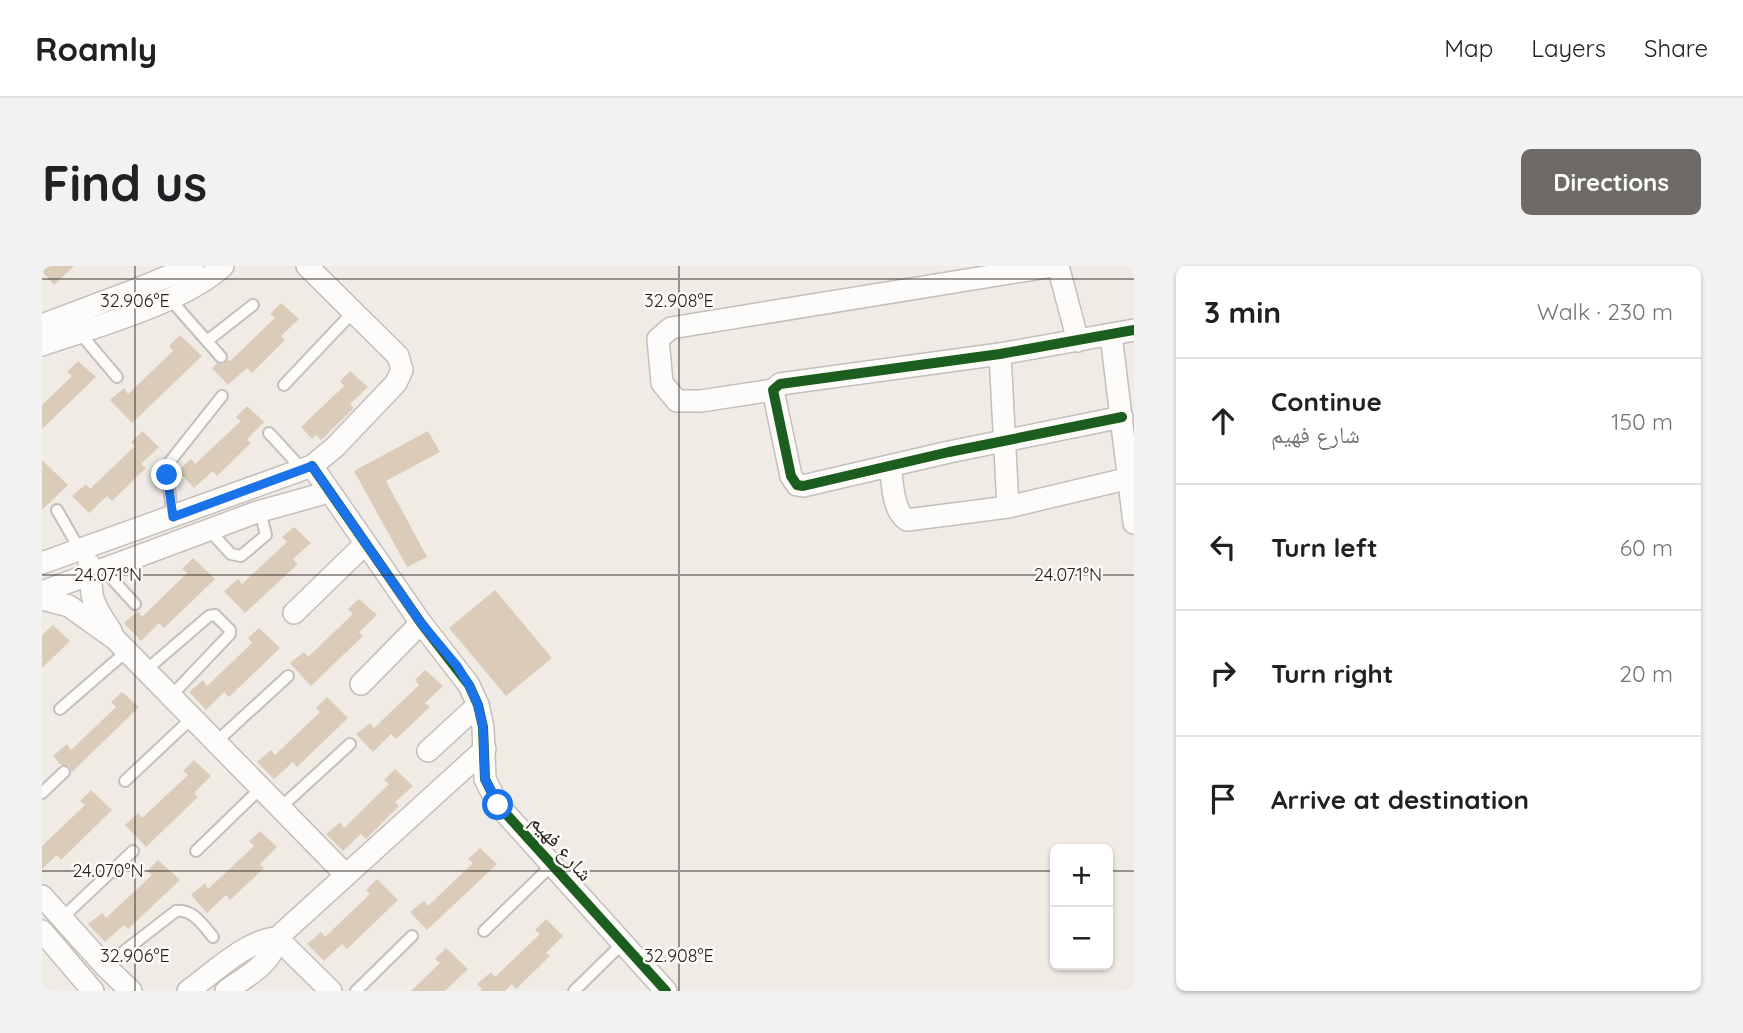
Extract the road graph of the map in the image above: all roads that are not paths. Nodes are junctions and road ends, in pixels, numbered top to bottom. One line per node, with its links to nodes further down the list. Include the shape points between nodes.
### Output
1 (193, 266): 8 (street)
2 (223, 266): 5 (street)
3 (307, 266): 7 (street)
4 (1056, 266): 13 (street); 19 (street, via 671,328 658,339 662,383 677,401)
5 (169, 298): 10 (street); 12 (lane)
6 (253, 305): 12 (lane)
7 (354, 312): 18 (lane); 26 (street, via 398,356 400,377 327,456)
8 (43, 322)
9 (1134, 330): 11 (street)
10 (79, 332): 14 (street); 17 (lane)
11 (1111, 335): 13 (street); 21 (street)
12 (207, 341): 16 (lane)
13 (1078, 341): 15 (street)
14 (42, 345)
15 (1000, 354): 19 (street, via 780,384); 23 (street)
16 (221, 357)
17 (117, 377)
18 (284, 385)
19 (773, 390): 25 (street, via 797,485 810,486)
20 (222, 396): 32 (lane, via 168,464)
21 (1122, 417): 23 (street); 24 (street)
22 (269, 433): 26 (lane)
23 (1005, 440): 25 (street); 29 (street)
24 (1130, 445): 27 (street)
25 (890, 466): 29 (street, via 897,508 907,520)
26 (308, 468): 28 (street, شارع فهيم); 32 (street)
27 (1130, 478): 29 (street); 33 (street)
28 (329, 492): 31 (street); 35 (street, شارع فهيم)
29 (1008, 507)
30 (57, 510): 36 (lane)
31 (260, 511): 34 (street); 34 (lane, via 266,535 241,556 231,554)
32 (173, 517): 36 (street)
33 (1134, 523)
34 (209, 530): 38 (street)
35 (365, 544): 42 (street); 43 (street, شارع فهيم)
36 (81, 551): 37 (street); 38 (street)
37 (42, 563)
38 (98, 572): 39 (street); 41 (lane); 44 (street, via 91,589 94,601)
39 (42, 592)
40 (42, 599): 44 (street, via 69,606)
41 (135, 604)
42 (294, 613)
43 (421, 623): 47 (street); 49 (street, شارع فهيم, via 457,666)
44 (121, 645): 45 (street); 50 (lane)
45 (146, 670): 48 (street); 48 (lane, via 215,615 230,634)
46 (288, 676): 52 (lane)
47 (361, 684)
48 (171, 696): 51 (street)
49 (478, 705): 54 (street, شارع فهيم); 55 (street)
50 (61, 709)
51 (192, 718): 52 (street); 57 (lane)
52 (216, 742): 58 (street)
53 (350, 744): 60 (lane)
54 (485, 749): 63 (street, شارع فهيم, via 490,792); 64 (street)
55 (428, 751)
56 (64, 772): 59 (lane)
57 (125, 781)
58 (261, 788): 60 (street); 62 (lane)
59 (42, 793)
60 (280, 807): 64 (street)
61 (133, 851): 66 (lane)
62 (196, 851)
63 (552, 865): 68 (lane); 72 (street, شارع فهيم)
64 (346, 875): 71 (street)
65 (42, 896): 66 (street)
66 (62, 918): 73 (street)
67 (42, 931): 74 (street)
68 (484, 931)
69 (412, 936): 79 (lane)
70 (214, 937): 73 (lane, via 188,911 176,911)
71 (277, 938): 76 (street, via 251,946); 77 (street, via 265,962); 78 (street)
72 (623, 943): 80 (lane); 81 (street, شارع فهيم)
73 (105, 967): 75 (street)
74 (93, 991)
75 (131, 991)
76 (188, 991)
77 (226, 991)
78 (331, 991)
79 (356, 991)
80 (574, 991)
81 (666, 991)

